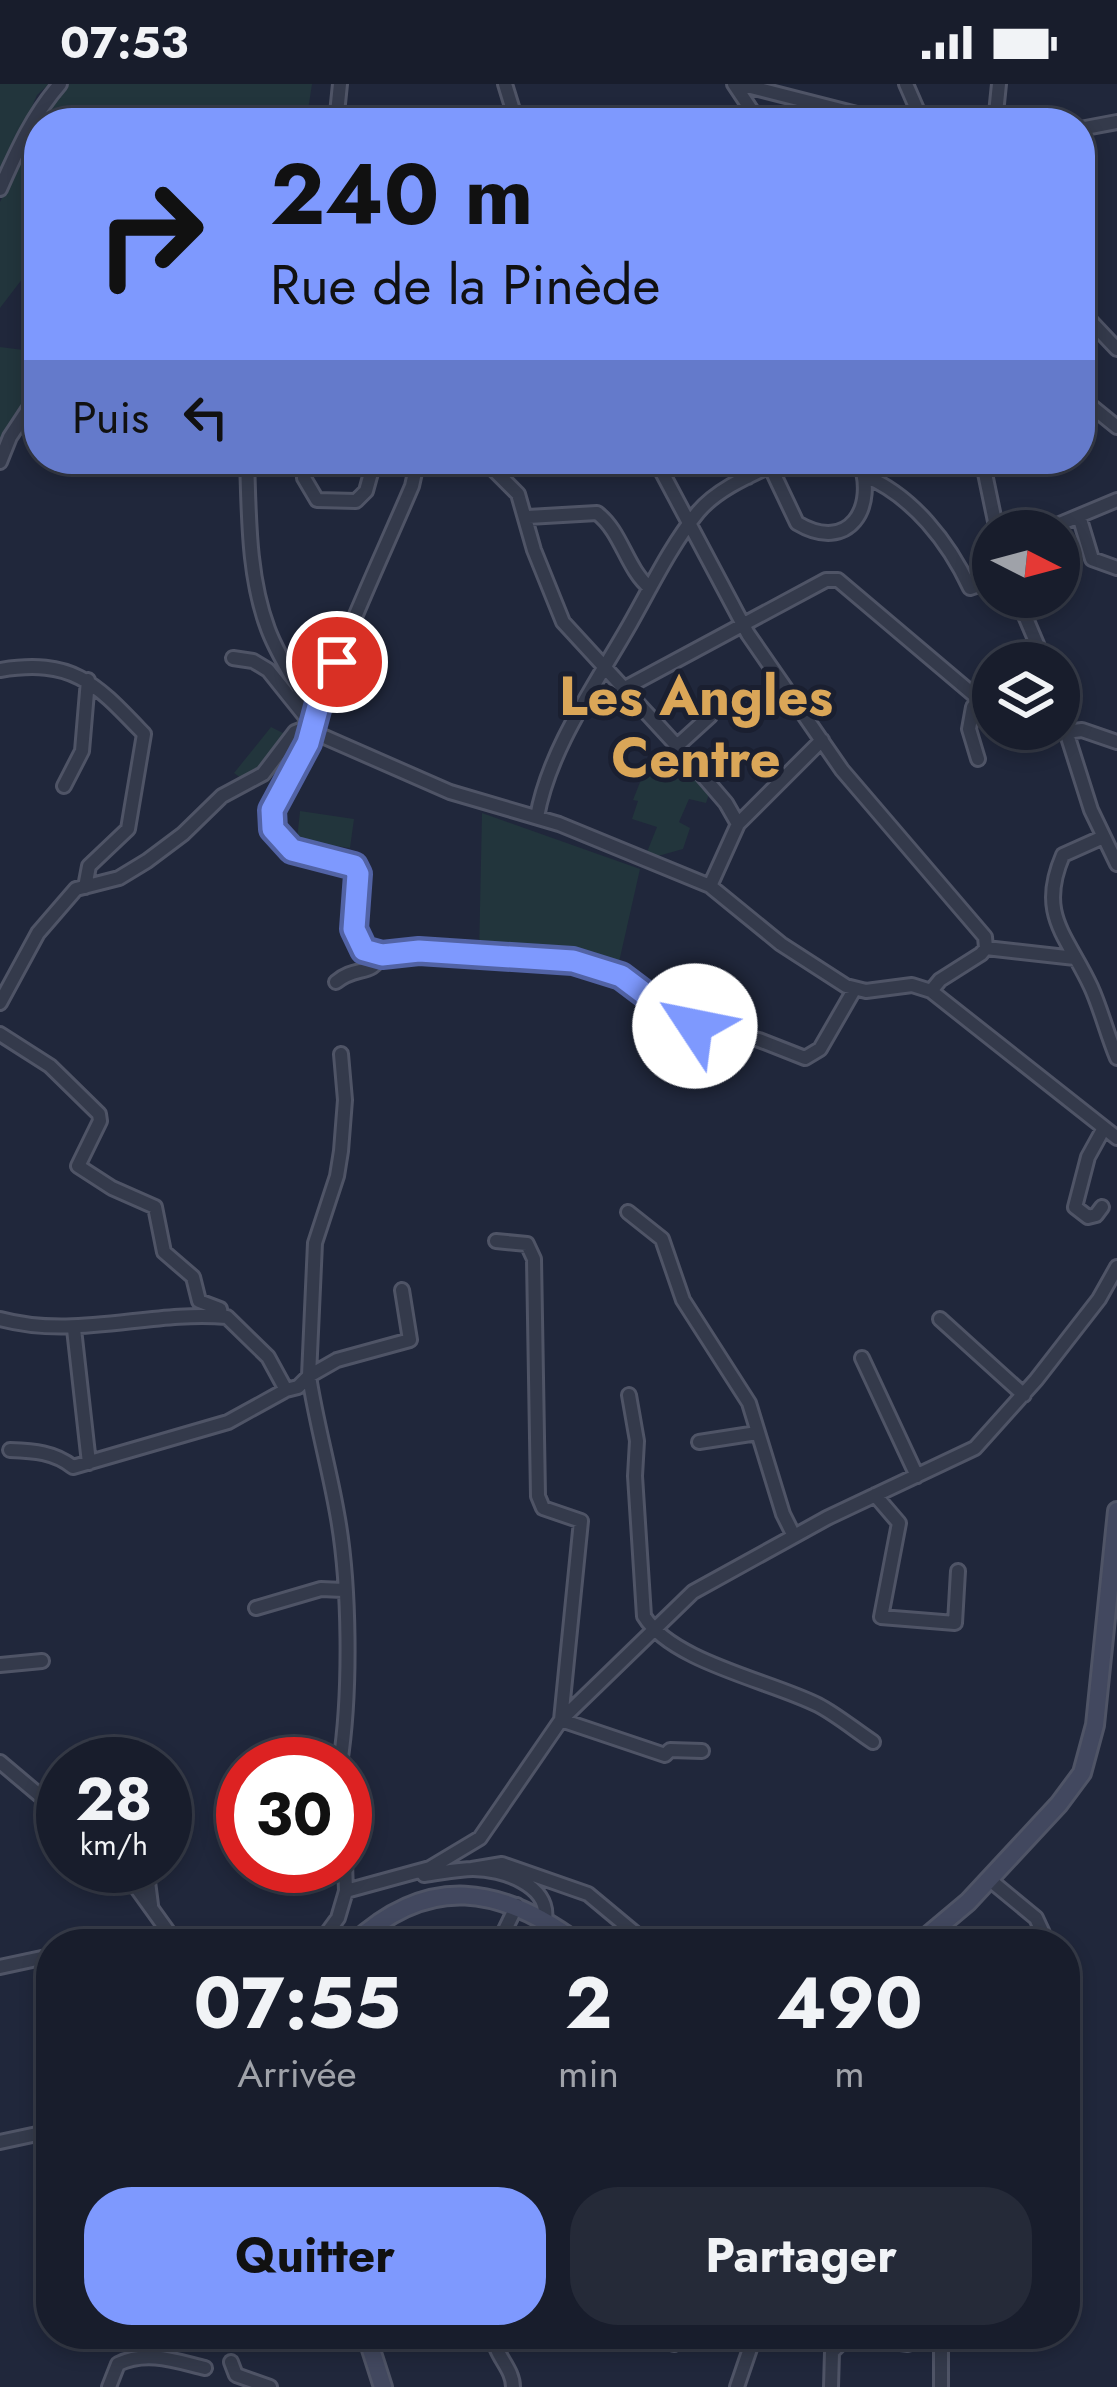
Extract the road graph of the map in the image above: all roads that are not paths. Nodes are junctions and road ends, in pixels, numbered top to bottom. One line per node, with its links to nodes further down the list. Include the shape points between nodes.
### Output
1 (60, 84): 3 (street)
2 (737, 84): 4 (street)
3 (39, 108)
4 (832, 108)
5 (1116, 122): 6 (street)
6 (1117, 131)
7 (24, 134): 8 (street)
8 (0, 189)
9 (1095, 326): 10 (street)
10 (1117, 349)
11 (24, 416): 12 (street)
12 (0, 462)
13 (247, 474): 42 (street, via 268,629)
14 (306, 474): 15 (street, via 310,493 326,502 356,501)
15 (371, 474)
16 (415, 474): 42 (street)
17 (499, 474): 28 (street)
18 (663, 474): 30 (street)
19 (746, 474): 24 (street)
20 (754, 474): 24 (street)
21 (773, 474): 23 (street, via 790,514 818,532 857,520)
22 (985, 474): 26 (street)
23 (865, 476): 32 (street, via 942,538)
24 (748, 477): 30 (street)
25 (1117, 500): 27 (street)
26 (993, 510)
27 (1080, 516)
28 (528, 517): 33 (street, via 597,513); 36 (street, via 557,612)
29 (1080, 519): 31 (street, via 1092,559)
30 (690, 524): 33 (street); 34 (street)
31 (1117, 568)
32 (972, 587)
33 (650, 588): 36 (street)
34 (742, 624): 39 (street, via 838,580); 40 (street); 44 (street)
35 (233, 658): 42 (street, via 268,670)
36 (605, 668): 40 (street); 51 (street, via 551,769)
37 (0, 670): 38 (street, via 67,669)
38 (88, 680): 50 (street, via 82,751); 56 (street, via 144,734 128,829 89,866)
39 (972, 685)
40 (625, 688): 46 (street)
41 (716, 706): 46 (street)
42 (313, 725): 51 (street, via 450,792); 56 (street, via 295,731 263,774 223,796 146,861); 58 (street, via 272,810 273,829 292,850 354,866 357,942)
43 (1080, 730): 45 (street)
44 (821, 740): 52 (street); 57 (street, via 980,929)
45 (1117, 742)
46 (677, 746): 52 (street)
47 (975, 750): 49 (street)
48 (1071, 750): 53 (street)
49 (978, 759)
50 (64, 785)
51 (537, 817): 55 (street)
52 (738, 824): 55 (street)
53 (1101, 838): 54 (street); 59 (street, via 1063,855 1051,884 1054,914)
54 (1117, 864)
55 (710, 886): 61 (street)
56 (85, 887): 63 (street, via 58,905)
57 (986, 948): 59 (street); 62 (street)
58 (382, 955): 60 (street); 61 (street, via 587,964 632,982 686,1023 805,1058 820,1049)
59 (1075, 958): 66 (street)
60 (336, 982)
61 (854, 989): 62 (street)
62 (931, 991): 67 (street)
63 (0, 1003)
64 (0, 1034): 74 (street, via 50,1066 99,1114 78,1166 155,1207 164,1252 193,1277 199,1301)
65 (341, 1054): 79 (street, via 341,1151 315,1243)
66 (1117, 1058)
67 (1104, 1128): 68 (street); 69 (street, via 1075,1207 1088,1217)
68 (1117, 1138)
69 (1102, 1207)
70 (628, 1212): 83 (street, via 662,1239 683,1300 734,1373)
71 (496, 1241): 97 (street, via 527,1244 534,1259 538,1496 543,1508 581,1521)
72 (1117, 1268): 82 (street)
73 (402, 1290): 79 (street, via 410,1340)
74 (222, 1317): 77 (street); 80 (street, via 268,1357)
75 (940, 1318): 82 (street)
76 (0, 1319): 77 (street)
77 (74, 1329): 86 (street)
78 (862, 1358): 87 (street)
79 (309, 1376): 80 (street); 92 (street, via 338,1515)
80 (286, 1390): 86 (street, via 228,1422)
81 (629, 1395): 94 (street, via 644,1616)
82 (1024, 1395): 87 (street, via 975,1448)
83 (757, 1433): 84 (street); 90 (street)
84 (699, 1442)
85 (10, 1450): 86 (street, via 41,1452 73,1467)
86 (89, 1463)
87 (916, 1476): 88 (street)
88 (875, 1495): 90 (street); 91 (street, via 899,1523 881,1617 956,1623)
89 (1117, 1511): 105 (main road, via 1089,1758 1060,1804)
90 (794, 1536): 94 (street, via 693,1592)
91 (958, 1571)
92 (343, 1590): 93 (street); 98 (street)
93 (256, 1608)
94 (652, 1629): 97 (street); 99 (street, via 818,1705)
95 (42, 1661): 96 (street)
96 (0, 1665)
97 (561, 1720): 100 (street, via 665,1755); 104 (street, via 480,1838)
98 (343, 1737)
99 (873, 1742)
100 (702, 1751)
101 (0, 1762): 102 (street)
102 (36, 1792)
103 (472, 1869): 104 (street); 112 (street, via 540,1894); 118 (street, via 502,1864 588,1894)
104 (399, 1876): 106 (street)
105 (990, 1880): 119 (main road); 120 (street)
106 (372, 1884)
107 (142, 1893): 111 (street)
108 (150, 1893): 111 (street)
109 (346, 1893): 114 (street)
110 (517, 1905): 112 (main road); 115 (main road, via 433,1899); 116 (street)
111 (152, 1906): 113 (street)
112 (544, 1919): 117 (main road)
113 (167, 1929)
114 (330, 1929)
115 (373, 1929)
116 (505, 1929)
117 (558, 1929)
118 (630, 1929)
119 (934, 1929)
120 (1041, 1929)
121 (36, 1962): 122 (street)
122 (0, 1967)
123 (36, 2134): 124 (street)
124 (0, 2142)
125 (371, 2349): 134 (main road)
126 (495, 2349): 135 (street)
127 (749, 2349): 136 (street)
128 (835, 2349): 137 (street)
129 (941, 2349): 138 (street)
130 (231, 2362): 133 (street, via 236,2374)
131 (206, 2368): 132 (street, via 129,2359 118,2364)
132 (109, 2387)
133 (270, 2387)
134 (383, 2387)
135 (513, 2387)
136 (737, 2387)
137 (831, 2387)
138 (941, 2387)

